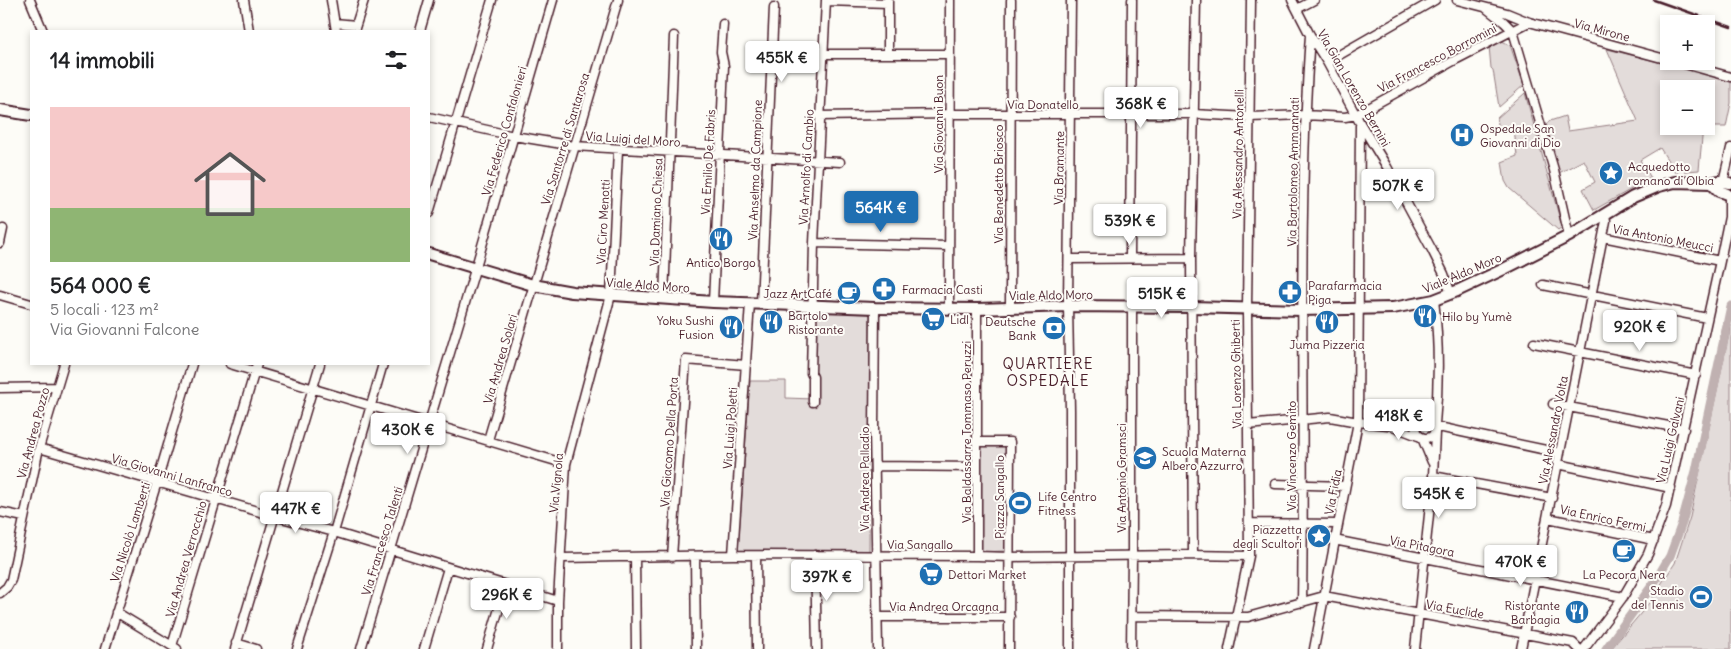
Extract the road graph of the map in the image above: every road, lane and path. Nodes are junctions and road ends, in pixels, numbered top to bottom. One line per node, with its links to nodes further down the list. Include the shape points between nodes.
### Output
1 (30, 0): 28 (street)
2 (244, 0): 29 (street)
3 (331, 0): 26 (street)
4 (364, 0): 27 (street)
5 (429, 0): 30 (street)
6 (492, 0): 53 (street)
7 (553, 0): 54 (street, Via Federico Confalonieri)
8 (618, 0): 56 (street, Via Santorre di Santarosa)
9 (950, 0): 36 (street, Via Giovanni Buon)
10 (1011, 0): 45 (street, Via Benedetto Briosco)
11 (1071, 0): 46 (street, Via Bramante)
12 (1132, 0): 47 (street)
13 (1196, 0): 43 (street)
14 (1251, 0): 51 (street, Via Alessandro Antonelli)
15 (1292, 0): 23 (street, Via Gian Lorenzo Bernini)
16 (1314, 0): 23 (street)
17 (1435, 0): 38 (street)
18 (1457, 0): 22 (street, Via Mirone)
19 (826, 1): 20 (street); 35 (street, Via Arnolfo di Cambio)
20 (888, 1): 34 (street)
21 (774, 7): 62 (street, Via Anselmo da Campione)
22 (1486, 8): 24 (street, Via Mirone); 31 (street)
23 (1297, 9): 32 (street, Via Gian Lorenzo Bernini)
24 (1529, 22): 31 (street, Via Francesco Borromini); 37 (street, Via Mirone)
25 (723, 24): 61 (street, Via Emilio De Fabris)
26 (335, 27): 27 (street)
27 (355, 28)
28 (43, 30)
29 (249, 30)
30 (420, 30)
31 (1512, 31): 52 (street, Via Francesco Borromini, via 1457,59); 72 (street, via 1554,170)
32 (1310, 35): 38 (street, Via Gian Lorenzo Bernini); 48 (street, Via Bartolomeo Ammannati)
33 (674, 36): 60 (street, Via Damiano Chiesa)
34 (888, 53): 35 (street); 36 (street)
35 (823, 54): 49 (street, Via Arnolfo di Cambio)
36 (949, 54): 42 (street, Via Giovanni Buon)
37 (1660, 58)
38 (1327, 62): 52 (street, Via Gian Lorenzo Bernini)
39 (1706, 70): 40 (street)
40 (1731, 77)
41 (0, 110): 44 (main road)
42 (950, 114): 45 (street, Via Donatello); 49 (street, Via Donatello); 76 (street, Via Giovanni Buon)
43 (1193, 114): 47 (street, Via Donatello); 51 (street, Via Donatello); 79 (street)
44 (30, 115)
45 (1009, 115): 46 (street, Via Donatello); 100 (street, Via Benedetto Briosco)
46 (1070, 115): 47 (street, Via Donatello); 80 (street, Via Bramante)
47 (1130, 115): 78 (street)
48 (1304, 115): 51 (street, Via Donatello); 52 (street, Via Donatello); 104 (street, Via Bartolomeo Ammannati)
49 (819, 116): 63 (street, Via Arnolfo di Cambio)
50 (430, 117): 53 (street, Via Luigi del Moro)
51 (1249, 117): 101 (street, Via Alessandro Antonelli)
52 (1358, 119): 55 (street, Via Fidia); 57 (street, Via Gian Lorenzo Bernini)
53 (454, 123): 54 (street, Via Luigi del Moro); 68 (street)
54 (514, 136): 56 (street, Via Luigi del Moro); 82 (street, Via Federico Confalonieri)
55 (1360, 145): 57 (street); 102 (street, Via Fidia)
56 (574, 146): 59 (street, Via Luigi del Moro); 83 (street, Via Santorre di Santarosa)
57 (1374, 146): 85 (street, Via Gian Lorenzo Bernini, via 1432,250)
58 (1731, 148): 65 (street)
59 (618, 150): 60 (street, Via Luigi del Moro); 87 (street, Via Ciro Menotti)
60 (670, 153): 61 (street, Via Luigi del Moro); 89 (street, Via Damiano Chiesa)
61 (719, 155): 62 (street, Via Luigi del Moro); 91 (street, Via Emilio De Fabris)
62 (767, 158): 63 (street, Via Luigi del Moro); 93 (street, Via Anselmo da Campione)
63 (818, 161): 64 (street, Via Luigi del Moro); 75 (street, Via Arnolfo di Cambio)
64 (840, 162)
65 (1728, 182): 66 (main road, Viale Aldo Moro); 67 (main road)
66 (1711, 183): 67 (main road); 70 (main road, Viale Aldo Moro, via 1675,182 1659,186)
67 (1729, 195): 69 (street, Via Luigi Galvani)
68 (430, 209)
69 (1730, 214): 81 (street, Via Luigi Galvani)
70 (1604, 216): 72 (main road, Viale Aldo Moro); 73 (street, Via Alessandro Volta, via 1606,222)
71 (3, 228): 74 (street)
72 (1569, 236): 85 (main road, Viale Aldo Moro)
73 (1602, 237): 81 (street, Via Antonio Meucci); 88 (street, Via Alessandro Volta)
74 (0, 243)
75 (814, 243): 76 (street); 94 (street, Via Arnolfo di Cambio)
76 (948, 246): 99 (street, Via Giovanni Buon)
77 (430, 254): 82 (main road, Viale Aldo Moro)
78 (1130, 258): 79 (street); 80 (street)
79 (1191, 258): 97 (street)
80 (1069, 259): 95 (street, Via Bramante)
81 (1720, 261): 105 (street, Via Luigi Galvani)
82 (475, 268): 83 (main road, Viale Aldo Moro); 127 (street, Via Francesco Talenti)
83 (533, 285): 87 (main road, Viale Aldo Moro); 133 (street, Via Andrea Solari)
84 (1543, 285): 88 (street)
85 (1451, 294): 90 (main road, Viale Aldo Moro)
86 (0, 295): 92 (street)
87 (611, 295): 89 (main road, Viale Aldo Moro); 137 (street, Via Vignola)
88 (1591, 295): 105 (street); 107 (street, Via Alessandro Volta)
89 (664, 299): 91 (main road, Viale Aldo Moro)
90 (1434, 300): 102 (main road, Viale Aldo Moro, via 1394,308); 119 (street)
91 (713, 302): 93 (main road, Viale Aldo Moro)
92 (30, 304)
93 (756, 304): 94 (main road, Viale Aldo Moro); 113 (street, Via Luigi Poletti)
94 (812, 306): 98 (main road, Viale Aldo Moro); 120 (street, Via Arnolfo di Cambio)
95 (1068, 306): 96 (main road, Viale Aldo Moro); 100 (main road, Viale Aldo Moro); 165 (street, Via Bramante)
96 (1132, 306): 97 (main road, Viale Aldo Moro); 166 (street, Via Antonio Gramsci)
97 (1191, 307): 101 (main road, Viale Aldo Moro); 161 (street)
98 (875, 308): 99 (main road, Viale Aldo Moro); 139 (street, Via Andrea Palladio)
99 (949, 308): 103 (main road, Viale Aldo Moro)
100 (1010, 308): 103 (main road, Viale Aldo Moro)
101 (1247, 308): 104 (main road, Viale Aldo Moro); 128 (street, Via Lorenzo Ghiberti)
102 (1358, 308): 104 (main road, Viale Aldo Moro); 126 (street, Via Fidia)
103 (977, 309): 134 (street, Via Baldassarre Tommaso Peruzzi)
104 (1302, 310): 125 (street, Via Vincenzo Gemito)
105 (1707, 318): 115 (street, Via Luigi Galvani)
106 (1534, 343): 107 (street)
107 (1580, 352): 115 (street); 123 (street, Via Alessandro Volta)
108 (64, 365): 116 (street, Via Andrea Pozzo)
109 (192, 365): 143 (street, Via Nicolò Lamberti)
110 (239, 365): 114 (street)
111 (320, 365): 118 (street)
112 (383, 365): 122 (street)
113 (746, 365): 162 (street, Via Luigi Poletti); 172 (street, Via Giacomo Della Porta, via 686,360)
114 (256, 367): 118 (street); 149 (street, Via Andrea Verrocchio)
115 (1696, 375): 131 (street, Via Luigi Galvani)
116 (58, 387): 117 (street); 135 (street, Via Andrea Pozzo)
117 (0, 388)
118 (313, 388): 122 (street); 151 (street)
119 (1438, 399): 124 (street, via 1431,412); 130 (street)
120 (813, 402)
121 (1553, 404): 123 (street)
122 (370, 406): 127 (street); 157 (street)
123 (1569, 407): 131 (street); 136 (street, Via Alessandro Volta)
124 (1422, 419): 129 (street); 130 (street, via 1433,421); 132 (street, via 1415,428)
125 (1302, 420): 126 (street, via 1330,417); 128 (street); 145 (street, Via Vincenzo Gemito)
126 (1358, 422): 129 (street); 146 (street, Via Fidia)
127 (429, 423): 133 (street); 160 (street, Via Francesco Talenti)
128 (1248, 425): 154 (street, Via Lorenzo Ghiberti)
129 (1388, 425): 132 (street)
130 (1435, 428): 132 (street, via 1430,438); 136 (street); 140 (street)
131 (1684, 429): 147 (street, Via Luigi Galvani)
132 (1420, 437): 140 (street)
133 (488, 440): 137 (street)
134 (976, 442): 141 (street, Via Baldassarre Tommaso Peruzzi); 173 (street, Piazza Sangallo, via 1010,442)
135 (39, 448): 143 (street, Via Giovanni Lanfranco); 152 (street, Via Andrea Pozzo)
136 (1560, 453): 138 (street, Via Alessandro Volta)
137 (566, 464): 174 (street, Via Vignola)
138 (1558, 464): 147 (street); 148 (street, Via Alessandro Volta)
139 (875, 466): 141 (street); 164 (street, Via Andrea Palladio)
140 (1434, 466): 142 (street)
141 (976, 467): 169 (street, Via Baldassarre Tommaso Peruzzi)
142 (1433, 476): 148 (street); 175 (street)
143 (157, 482): 149 (street, Via Giovanni Lanfranco); 184 (street, Via Nicolò Lamberti)
144 (1275, 484): 145 (street)
145 (1303, 484): 146 (street); 155 (street, Via Vincenzo Gemito)
146 (1345, 486): 156 (street, Via Fidia)
147 (1671, 488): 159 (street, Via Luigi Galvani)
148 (1552, 498): 153 (street, Via Alessandro Volta)
149 (216, 499): 151 (street, Via Giovanni Lanfranco); 192 (street, Via Andrea Verrocchio)
150 (0, 512): 152 (street)
151 (274, 516): 157 (street, Via Giovanni Lanfranco); 191 (street)
152 (24, 517): 179 (street, Via Andrea Pozzo, via 11,580)
153 (1548, 518): 159 (street, Via Enrico Fermi); 177 (street, Via Alessandro Volta)
154 (1249, 523): 155 (street); 170 (street, Via Lorenzo Ghiberti)
155 (1303, 523): 156 (street); 183 (street, Via Vincenzo Gemito)
156 (1338, 524): 158 (street, Via Fidia)
157 (334, 532): 160 (street, Via Giovanni Lanfranco); 195 (street)
158 (1334, 540): 175 (street, Via Pitagora); 180 (street, Via Fidia)
159 (1654, 540): 181 (street, Via Luigi Galvani)
160 (391, 550): 176 (street, Via Giovanni Lanfranco); 196 (street, Via Francesco Talenti)
161 (1193, 554): 166 (street, Via Sangallo); 170 (street, Via Sangallo)
162 (733, 555): 167 (street, Via Sangallo); 168 (street, Via Sangallo)
163 (815, 555): 164 (street, Via Sangallo); 168 (street, Via Sangallo); 203 (street)
164 (876, 555): 169 (street, Via Sangallo); 187 (street, Via Andrea Palladio)
165 (1070, 555): 166 (street, Via Sangallo); 173 (street, Via Sangallo); 206 (street, Via Bramante)
166 (1132, 555): 186 (street, Via Antonio Gramsci)
167 (695, 556): 172 (street, Via Sangallo); 201 (street)
168 (756, 556): 202 (street)
169 (976, 556): 173 (street, Via Sangallo)
170 (1249, 556): 189 (street, Via Lorenzo Ghiberti)
171 (635, 557): 172 (street, Via Sangallo); 174 (street, Via Sangallo); 200 (street)
172 (672, 557)
173 (1010, 557): 188 (street)
174 (562, 558): 182 (street, Via Vignola)
175 (1423, 558): 177 (street, Via Pitagora); 185 (street)
176 (448, 568): 178 (street, Via Giovanni Lanfranco); 197 (street)
177 (1535, 578): 181 (street, Via Pitagora); 190 (street, Via Alessandro Volta)
178 (506, 585): 182 (street, Via Giovanni Lanfranco); 198 (street)
179 (0, 593)
180 (1324, 596): 183 (street); 185 (street, Via Euclide); 209 (street, Via Fidia)
181 (1623, 597): 213 (street, Via Luigi Galvani)
182 (558, 600): 199 (street, Via Vignola)
183 (1302, 603): 189 (street)
184 (116, 612): 192 (street); 193 (street, Via Nicolò Lamberti)
185 (1418, 614): 190 (street, Via Euclide); 210 (street)
186 (1132, 616): 189 (street); 207 (street, Via Antonio Gramsci)
187 (878, 617): 188 (street, Via Andrea Orcagna); 204 (street, Via Andrea Palladio)
188 (1010, 617): 205 (street)
189 (1235, 618): 208 (street, Via Lorenzo Ghiberti)
190 (1524, 633): 211 (street, Via Alessandro Volta); 212 (street, Via Euclide, via 1573,643)
191 (235, 646): 194 (street)
192 (175, 648)
193 (105, 649)
194 (256, 649)
195 (297, 649)
196 (361, 649)
197 (424, 649)
198 (487, 649)
199 (558, 649)
200 (636, 649)
201 (696, 649)
202 (757, 649)
203 (817, 649)
204 (878, 649)
205 (1009, 649)
206 (1070, 649)
207 (1131, 649)
208 (1229, 649)
209 (1314, 649)
210 (1415, 649)
211 (1521, 649)
212 (1579, 649)
213 (1584, 649)

